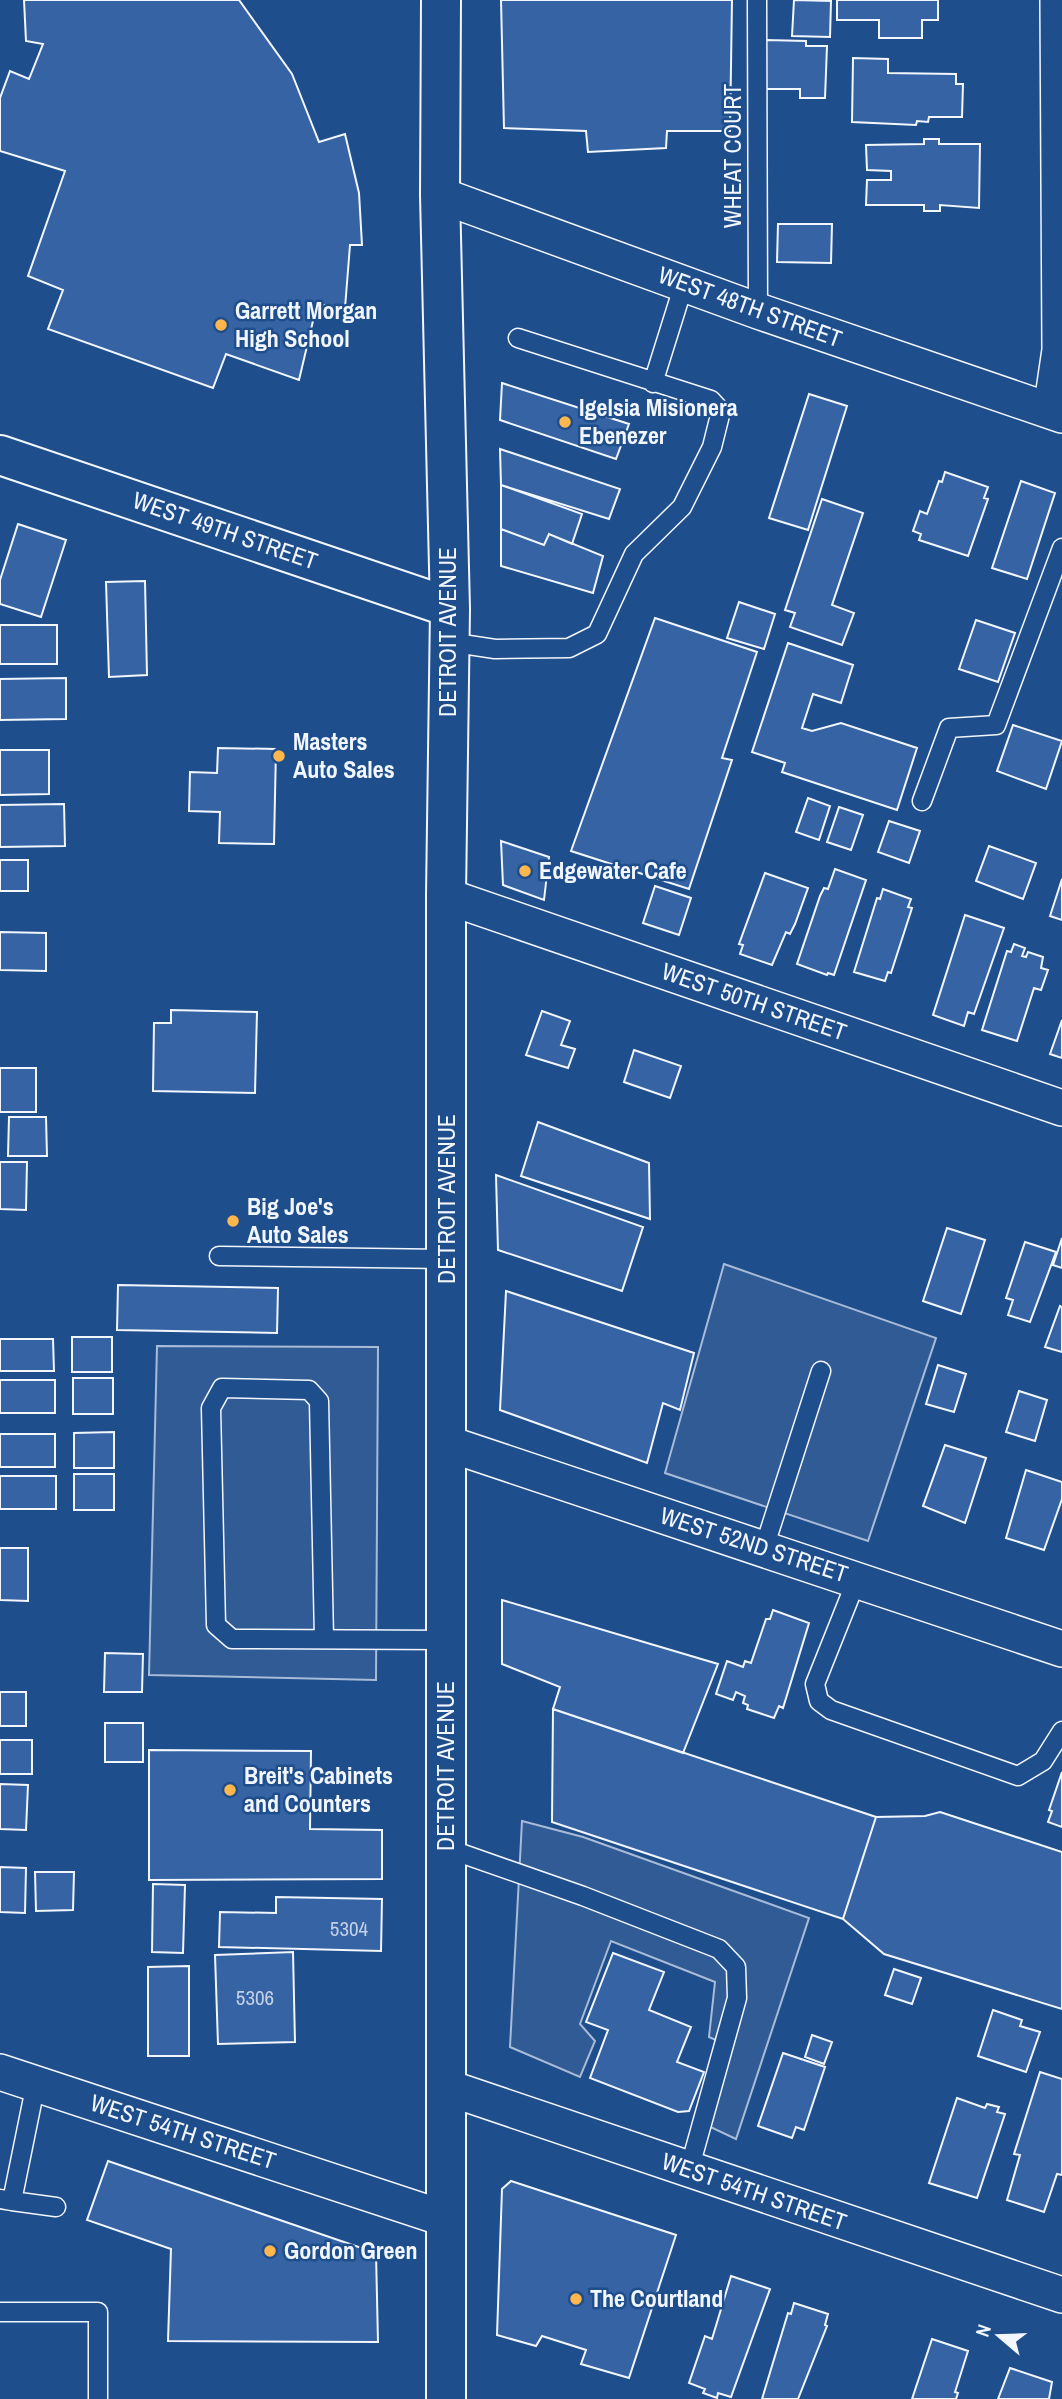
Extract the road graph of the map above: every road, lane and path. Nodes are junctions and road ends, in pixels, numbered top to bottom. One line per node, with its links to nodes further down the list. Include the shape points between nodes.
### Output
1 (441, 0): 4 (main road, DETROIT AVENUE)
2 (757, 0): 6 (lane, WHEAT COURT)
3 (1058, 0): 9 (street, via 1060,350)
4 (440, 195): 5 (street, WEST 48TH STREET); 12 (main road, DETROIT AVENUE)
5 (684, 284): 6 (street, WEST 48TH STREET); 8 (lane)
6 (758, 311): 9 (street, WEST 48TH STREET)
7 (518, 338): 8 (lane)
8 (653, 383): 12 (lane, via 711,400 721,411 712,447 682,507 634,554 597,634 569,648 495,649)
9 (1056, 413)
10 (0, 455): 12 (main road, WEST 49TH STREET)
11 (1062, 548): 13 (lane, via 996,724 949,728)
12 (449, 625): 14 (main road, DETROIT AVENUE)
13 (922, 801)
14 (446, 896): 15 (street, WEST 50TH STREET); 17 (main road, DETROIT AVENUE)
15 (1062, 1108)
16 (219, 1256): 17 (lane)
17 (447, 1259): 19 (main road, DETROIT AVENUE)
18 (821, 1371): 20 (lane)
19 (446, 1443): 20 (street, WEST 52ND STREET); 23 (main road, DETROIT AVENUE)
20 (764, 1548): 21 (street, WEST 52ND STREET)
21 (857, 1579): 24 (street, WEST 52ND STREET); 25 (lane, via 815,1684 819,1701 831,1710 1018,1776 1043,1761)
22 (324, 1639): 22 (lane, via 232,1639 216,1625 211,1408 222,1388 309,1390 319,1401); 23 (lane)
23 (447, 1640): 26 (main road, DETROIT AVENUE)
24 (1062, 1648)
25 (1062, 1731)
26 (446, 1849): 29 (main road, DETROIT AVENUE); 30 (lane, via 719,1949 736,1968 737,1998)
27 (0, 2072): 28 (street, WEST 54TH STREET)
28 (36, 2083): 31 (lane); 33 (street, WEST 54TH STREET)
29 (446, 2087): 30 (street, WEST 54TH STREET); 33 (main road, DETROIT AVENUE)
30 (689, 2170): 34 (street, WEST 54TH STREET)
31 (6, 2200): 32 (lane)
32 (57, 2207)
33 (446, 2219): 37 (main road, DETROIT AVENUE)
34 (1062, 2295)
35 (0, 2312): 36 (lane, via 99,2312)
36 (98, 2399)
37 (446, 2399)

